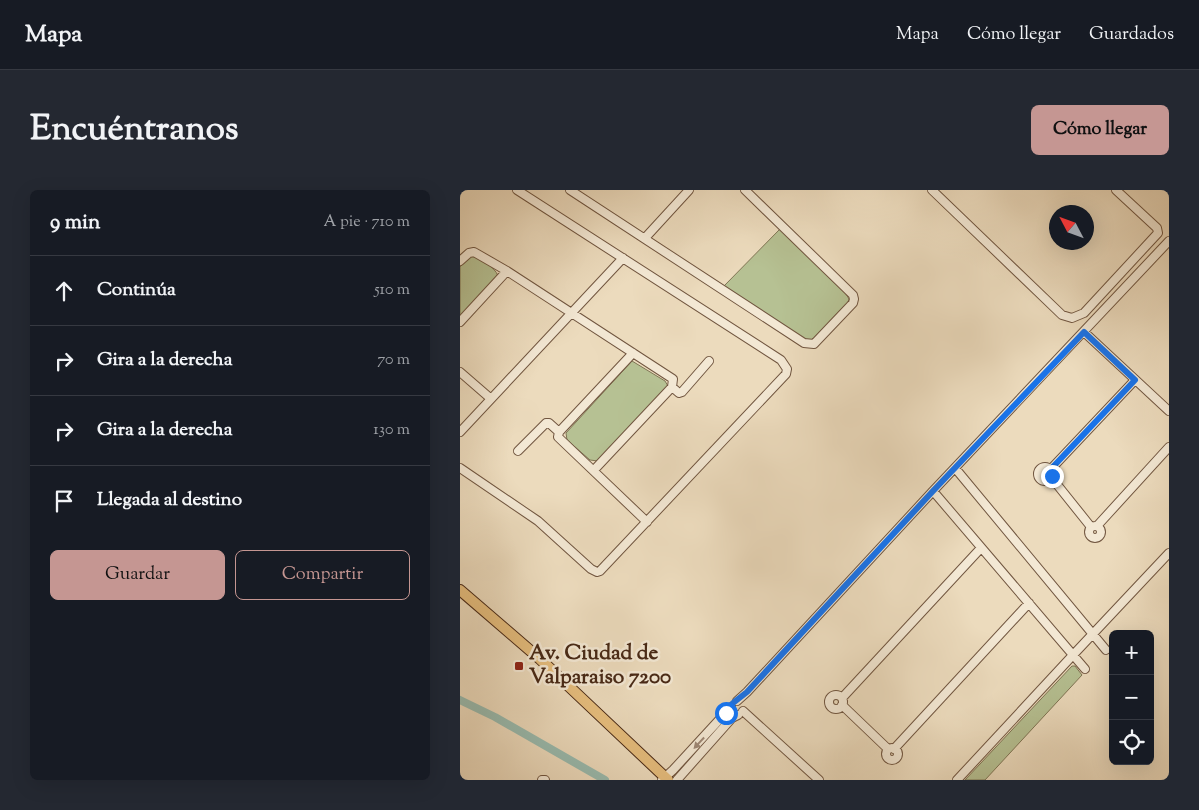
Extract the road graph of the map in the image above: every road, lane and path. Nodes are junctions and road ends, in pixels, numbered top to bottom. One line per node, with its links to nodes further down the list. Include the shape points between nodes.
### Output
1 (517, 190): 9 (street)
2 (570, 190): 7 (street)
3 (689, 190): 7 (street)
4 (745, 190): 7 (street, via 853,295 853,302 814,344 804,343)
5 (932, 190): 6 (street, via 1062,315 1072,318 1084,313 1158,233 1157,228)
6 (1116, 190)
7 (646, 238)
8 (1169, 240): 14 (street)
9 (623, 258): 12 (street); 30 (street, via 781,360 787,369 786,374)
10 (460, 261): 11 (street, via 474,252)
11 (507, 271): 12 (street); 13 (street)
12 (571, 313): 15 (street); 20 (street)
13 (460, 322)
14 (1084, 332): 18 (street); 27 (street)
15 (633, 352): 19 (street, via 673,379); 23 (street)
16 (709, 361): 19 (street, via 682,392)
17 (460, 372): 20 (street)
18 (1135, 380): 21 (street); 24 (street, via 1051,474 1094,527)
19 (672, 387): 28 (street)
20 (490, 398): 22 (street)
21 (1169, 411)
22 (460, 432)
23 (559, 432): 25 (street, via 546,423); 28 (street, via 560,440)
24 (1169, 447)
25 (518, 451)
26 (460, 468): 30 (street, via 530,515 596,572 605,568)
27 (955, 468): 29 (street); 35 (street)
28 (594, 470): 30 (street)
29 (933, 491): 31 (street); 39 (street, via 747,692)
30 (647, 522)
31 (981, 548): 34 (street); 34 (street, via 842,702 891,749)
32 (1169, 553): 35 (street)
33 (460, 590): 40 (main road, via 540,659)
34 (1028, 604): 37 (street)
35 (1093, 635): 36 (street); 37 (street)
36 (1106, 650)
37 (1073, 655): 38 (street); 43 (street)
38 (1085, 669)
39 (741, 708): 40 (street, one-way to 40, via 733,703); 41 (street); 42 (street)
40 (665, 779)
41 (677, 780)
42 (819, 780)
43 (957, 780)

